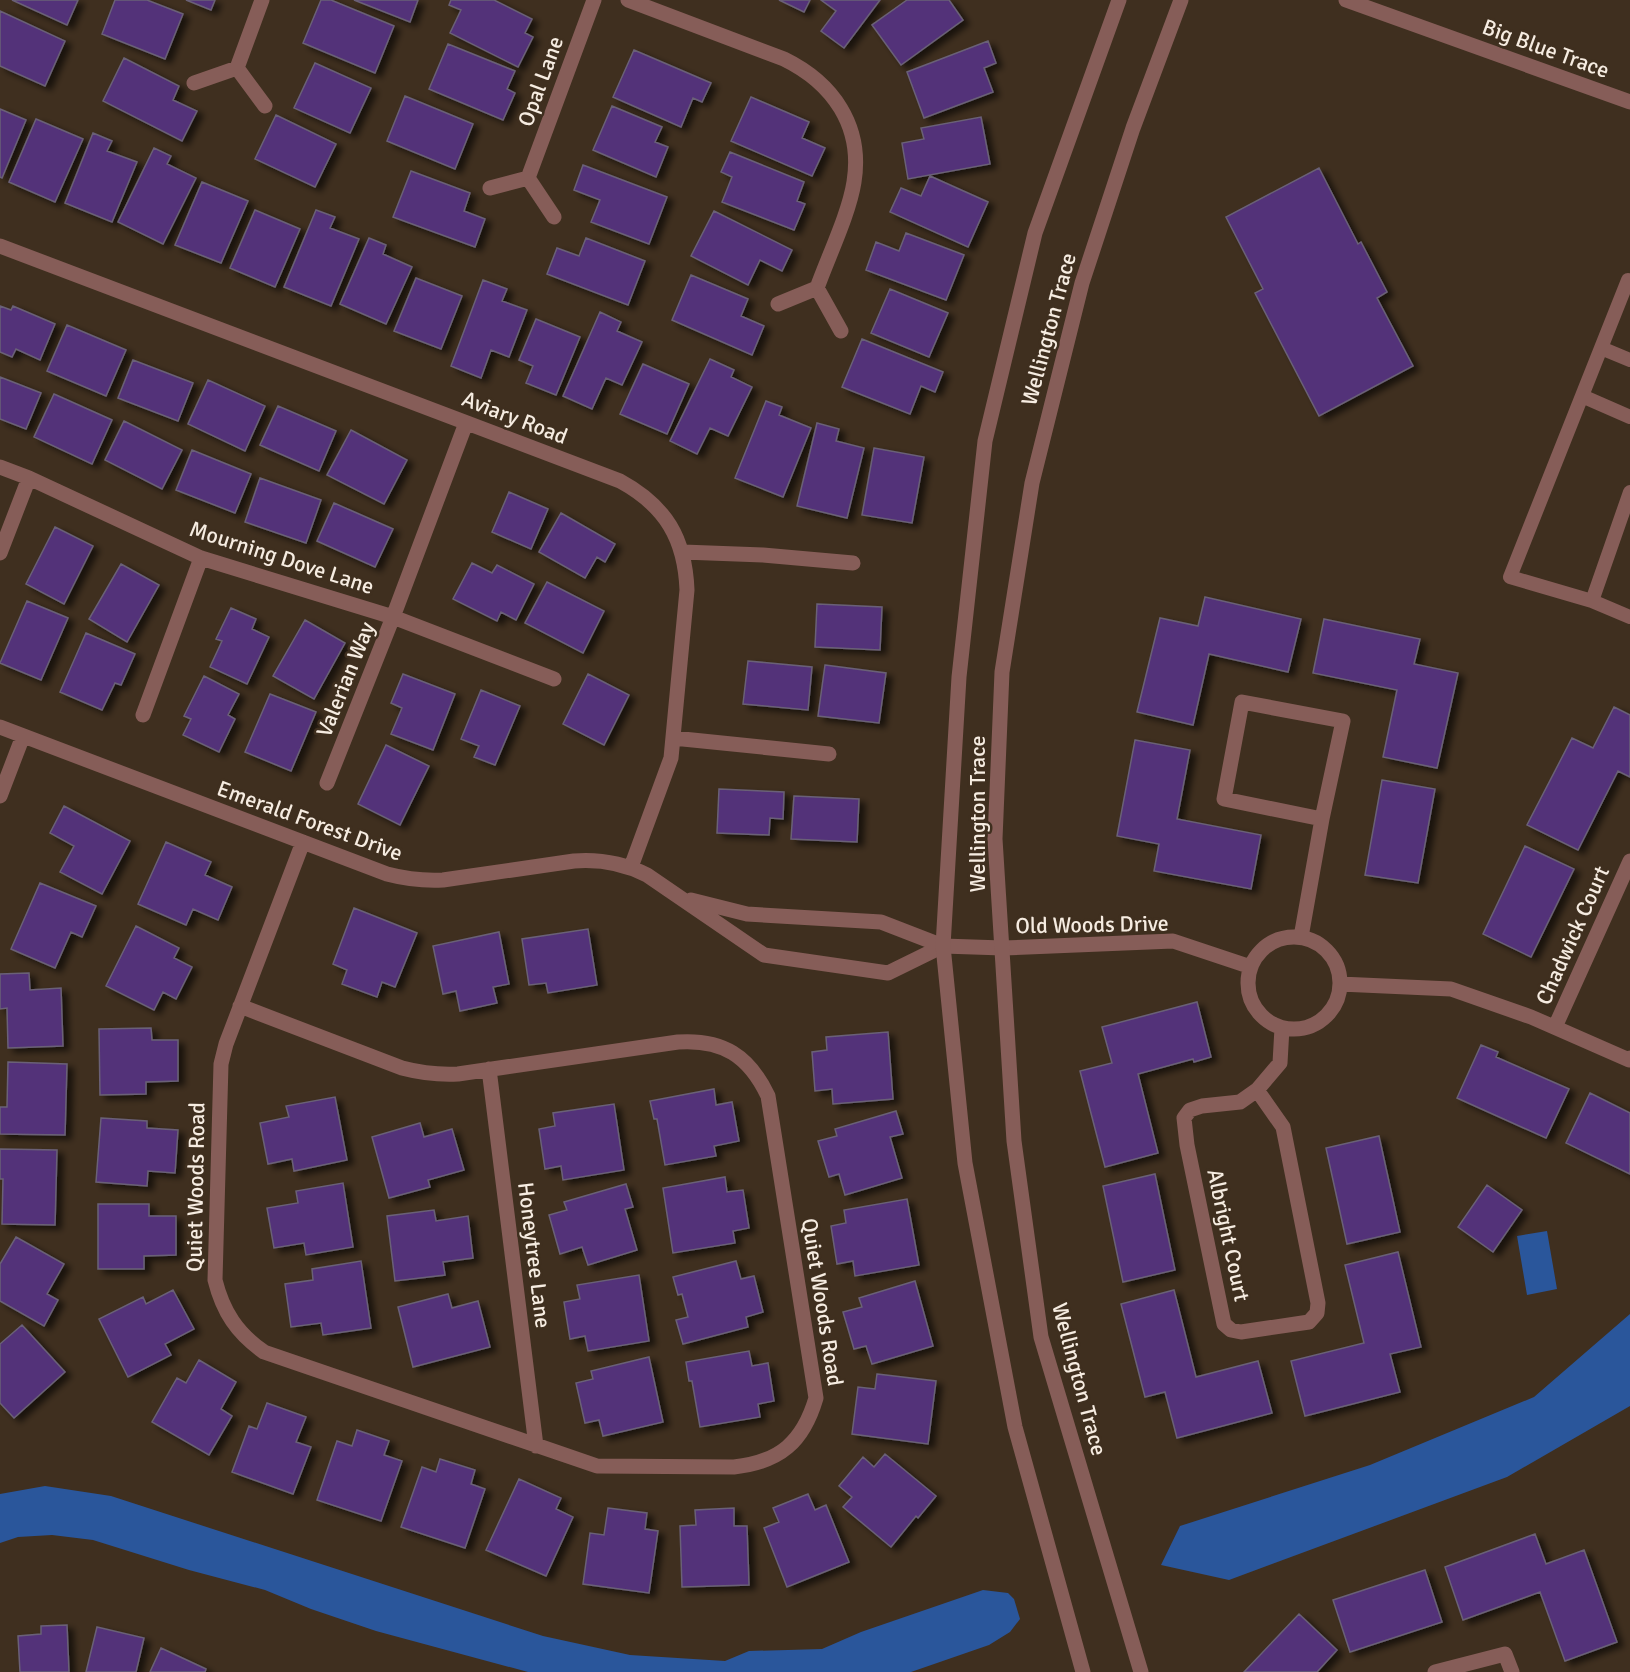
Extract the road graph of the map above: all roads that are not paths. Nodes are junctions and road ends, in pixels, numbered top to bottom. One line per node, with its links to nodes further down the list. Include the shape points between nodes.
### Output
1 (262, 0): 7 (street)
2 (594, 0): 11 (street, Opal Lane)
3 (628, 0): 16 (street, via 802,68 824,86 842,109 854,146 854,184)
4 (1119, 0): 48 (street, Wellington Trace, via 1035,233 985,441 959,677)
5 (1182, 0): 49 (street, Wellington Trace, via 1133,128 1082,283 1032,483 1002,672 995,839)
6 (1346, 0): 9 (street, Big Blue Trace)
7 (237, 68): 8 (street); 10 (street)
8 (194, 83)
9 (1630, 102)
10 (265, 106)
11 (528, 178): 12 (street); 13 (street)
12 (490, 188)
13 (554, 217)
14 (0, 246): 23 (street, Aviary Road)
15 (1629, 278): 19 (lane)
16 (817, 288): 17 (street); 18 (street)
17 (778, 304)
18 (841, 331)
19 (1601, 348): 20 (lane); 21 (lane)
20 (1630, 360)
21 (1582, 396): 22 (lane); 31 (lane, via 1510,577)
22 (1630, 417)
23 (466, 423): 27 (street, Aviary Road, via 638,490 666,517); 32 (street, Valerian Way)
24 (0, 467): 25 (street, Mourning Dove Lane)
25 (29, 478): 28 (street); 29 (street, Mourning Dove Lane)
26 (1630, 492): 31 (lane)
27 (683, 552): 30 (street); 38 (street, Aviary Road, via 687,590)
28 (0, 553)
29 (201, 558): 32 (street, Mourning Dove Lane); 35 (street)
30 (853, 563)
31 (1592, 601): 33 (lane)
32 (393, 617): 34 (street, Mourning Dove Lane); 40 (street, Valerian Way)
33 (1630, 617)
34 (554, 679)
35 (143, 716)
36 (0, 727): 37 (street, Emerald Forest Drive)
37 (23, 736): 41 (street); 43 (street, Emerald Forest Drive)
38 (673, 738): 39 (street); 45 (street, Aviary Road, via 671,758)
39 (829, 754)
40 (327, 783)
41 (0, 796)
42 (1322, 819): 42 (street, via 1224,799 1242,702 1343,721); 47 (street)
43 (303, 842): 45 (street, Emerald Forest Drive, via 387,874 425,881 574,861); 52 (street, Quiet Woods Road)
44 (1630, 861): 53 (street, Chadwick Court)
45 (631, 867): 46 (street, Emerald Forest Drive)
46 (679, 897): 48 (street, Emerald Forest Drive, via 747,914 881,922); 48 (street, Emerald Forest Drive, via 764,955 888,973)
47 (1301, 938): 50 (street, via 1285,938 1270,944); 51 (street, via 1313,941 1329,953)
48 (944, 946): 49 (street, Emerald Forest Drive); 59 (street, Wellington Trace, via 965,1163 1015,1427)
49 (1003, 948): 50 (street, Old Woods Drive, via 1173,941); 60 (street, Wellington Trace, via 1014,1141 1041,1336)
50 (1251, 967): 54 (street, via 1250,998 1268,1022)
51 (1340, 984): 53 (street, Chadwick Court, via 1451,990); 54 (street, via 1332,1010 1322,1020 1296,1029)
52 (240, 1006): 56 (street, Quiet Woods Road, via 421,1073 458,1074); 58 (street, Quiet Woods Road, via 220,1064 215,1280 231,1322 264,1352)
53 (1555, 1027): 55 (street, Chadwick Court)
54 (1282, 1028): 57 (street, Albright Court, via 1280,1063)
55 (1630, 1058)
56 (489, 1069): 58 (street, Honeytree Lane); 58 (street, Quiet Woods Road, via 696,1041 715,1044 748,1063 768,1096 816,1398 801,1433 772,1458 754,1465 597,1466)
57 (1257, 1090): 57 (street, Albright Court, via 1240,1102 1190,1110 1184,1118 1224,1324 1241,1332 1309,1322 1317,1313 1318,1303 1282,1126)
58 (536, 1446)
59 (1083, 1672)
60 (1141, 1672)
61 (1435, 1672): 62 (street, via 1505,1654)
62 (1512, 1672)

